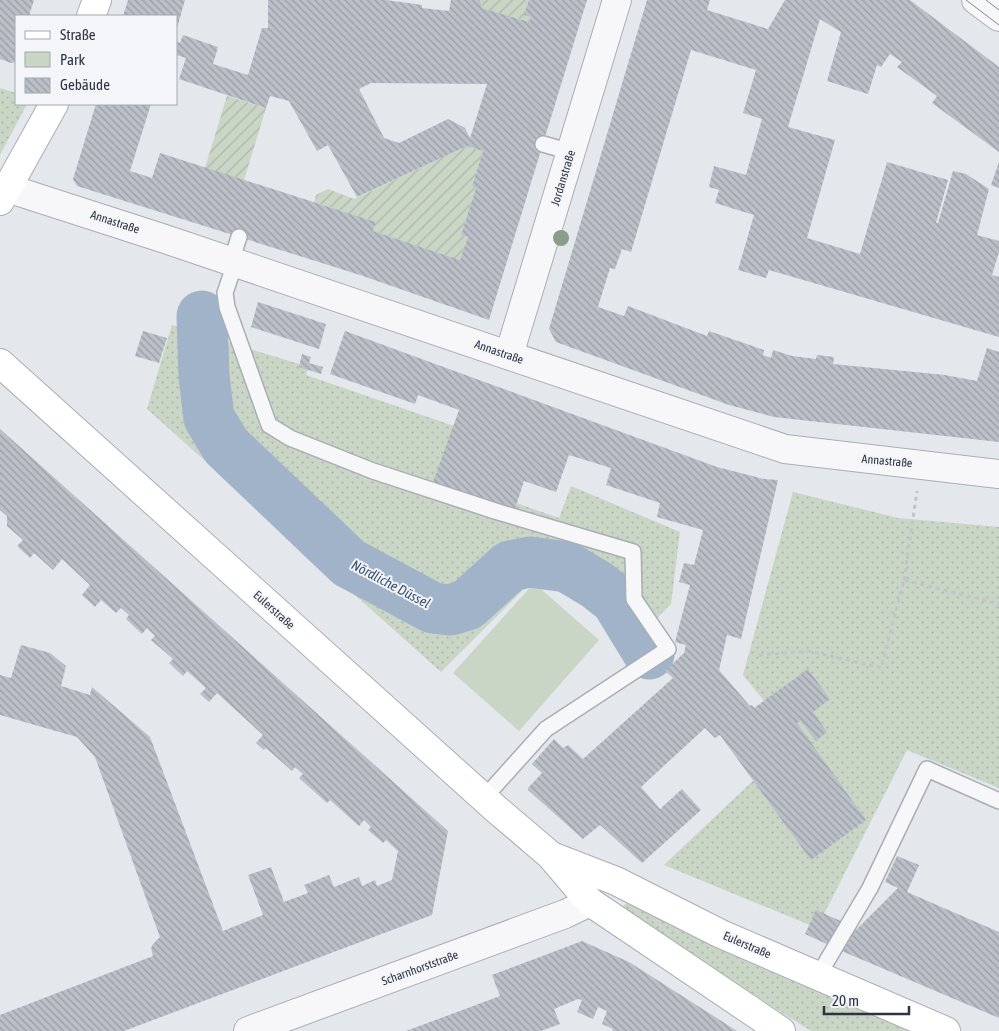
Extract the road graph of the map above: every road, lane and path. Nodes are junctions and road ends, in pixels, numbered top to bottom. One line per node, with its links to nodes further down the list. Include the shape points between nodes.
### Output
1 (97, 0): 4 (main road)
2 (617, 0): 8 (street, Jordanstraße)
3 (976, 0): 5 (street)
4 (91, 15)
5 (999, 17)
6 (53, 105): 9 (main road)
7 (543, 144): 8 (lane)
8 (571, 152): 11 (street, Jordanstraße)
9 (4, 194): 10 (street, Annastraße)
10 (235, 254): 11 (street, Annastraße); 18 (lane, via 225,293 227,307 269,425 290,438 374,471 495,512 633,552 634,599 668,649 546,729)
11 (509, 355): 13 (street, Annastraße, via 785,449)
12 (0, 363): 18 (main road, Eulerstraße)
13 (920, 464): 14 (street, Annastraße); 15 (path)
14 (999, 474)
15 (904, 580): 16 (path); 17 (path, via 881,668 809,651)
16 (999, 604)
17 (759, 656)
18 (484, 798): 20 (main road, Eulerstraße)
19 (999, 801): 22 (lane, via 927,769 870,888)
20 (550, 855): 21 (main road, Eulerstraße); 22 (main road, Eulerstraße, via 616,881 721,934)
21 (590, 902): 23 (street, Scharnhorststraße); 24 (main road, Eulerstraße)
22 (818, 976): 25 (main road, Eulerstraße)
23 (248, 1031)
24 (781, 1031)
25 (946, 1031)

